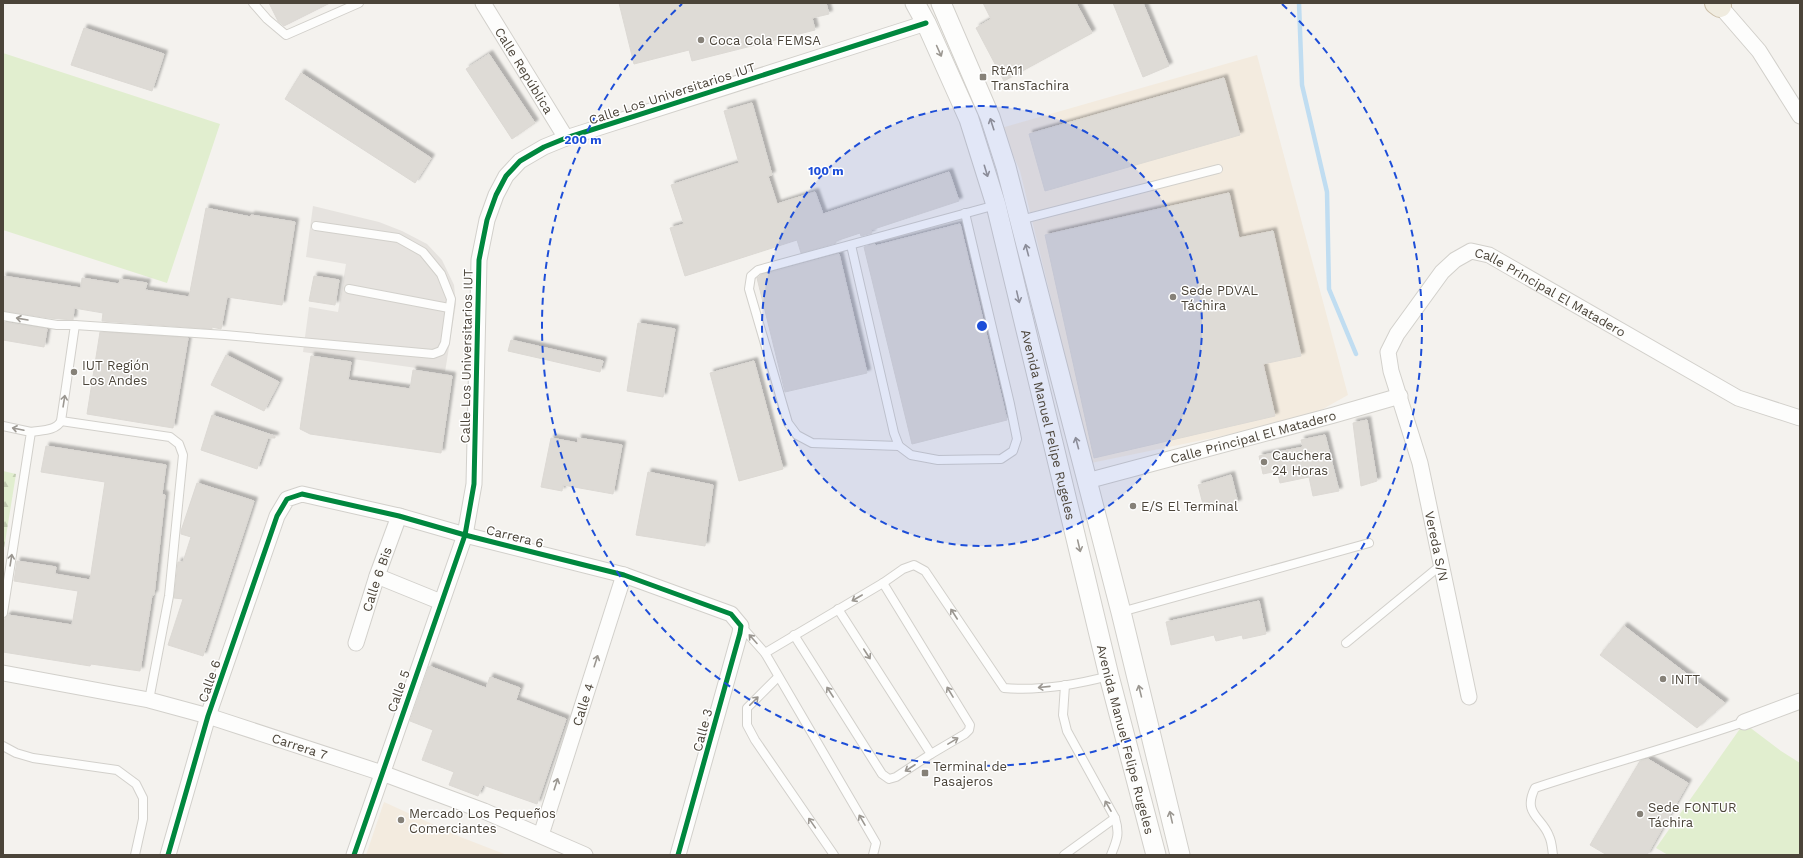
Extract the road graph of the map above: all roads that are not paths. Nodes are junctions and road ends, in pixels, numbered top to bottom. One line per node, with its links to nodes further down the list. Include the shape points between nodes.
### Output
1 (253, 3): 2 (lane, via 286,35)
2 (359, 3)
3 (483, 3): 9 (street, Calle República)
4 (915, 3): 7 (street, Avenida Manuel Felipe Rugeles)
5 (941, 3): 13 (street, Avenida Manuel Felipe Rugeles, one-way to 5, via 990,117)
6 (1718, 4): 8 (street, via 1759,51)
7 (926, 23): 9 (street, Calle Los Universitarios IUT); 11 (street, Avenida Manuel Felipe Rugeles, one-way to 11, via 969,119)
8 (1800, 116)
9 (566, 138): 29 (street, Calle Los Universitarios IUT, via 544,147 520,162 506,176 487,220 479,260 474,484)
10 (1218, 169): 13 (lane)
11 (996, 205): 12 (lane); 45 (street, Avenida Manuel Felipe Rugeles, one-way to 45)
12 (965, 213): 15 (lane); 25 (lane, via 1017,439 1013,451 1001,459 938,460 911,455)
13 (1019, 220): 26 (street, Avenida Manuel Felipe Rugeles, one-way to 13)
14 (316, 226): 17 (lane, via 398,238 423,252 441,274 450,299)
15 (852, 245): 25 (lane); 25 (lane, via 758,270 751,276 749,289 788,423 797,435 812,443)
16 (349, 289): 17 (lane)
17 (449, 308): 19 (lane, via 445,343 441,351 432,354 225,335)
18 (3, 316): 19 (lane, one-way to 18, via 57,325)
19 (75, 325): 22 (lane, one-way to 19)
20 (1400, 396): 21 (street, Calle Principal El Matadero, via 1391,371 1388,352 1442,272 1455,260 1471,251 1489,255 1738,398); 26 (street, Calle Principal El Matadero); 31 (street, Vereda S/N, via 1420,463)
21 (1800, 418)
22 (61, 421): 24 (lane, via 53,428); 49 (lane, via 170,437 179,444 183,455 169,596)
23 (3, 426): 24 (lane, one-way to 23)
24 (32, 432): 37 (lane, one-way to 24)
25 (899, 446)
26 (1087, 481): 38 (street, Avenida Manuel Felipe Rugeles)
27 (277, 516): 28 (street, Carrera 6, via 287,499 302,494); 51 (street, Calle 6)
28 (399, 516): 29 (street, Carrera 6); 33 (street, Calle 6 Bis)
29 (465, 534): 32 (street, Carrera 6); 35 (street, Calle 5)
30 (1369, 543): 38 (lane)
31 (1441, 565): 42 (lane); 48 (street, Vereda S/N)
32 (624, 575): 39 (street, Carrera 6, via 731,614); 57 (street, Calle 4, one-way to 32)
33 (377, 576): 35 (street); 41 (street, Calle 6 Bis)
34 (883, 583): 36 (lane, one-way to 36); 47 (lane, one-way to 34, via 1017,690 1004,688 925,570 914,565 903,569); 54 (lane, one-way to 34, via 965,734 970,725)
35 (441, 602): 55 (street, Calle 5)
36 (838, 609): 40 (lane); 54 (lane, one-way to 54)
37 (3, 612)
38 (1121, 612): 68 (street, Avenida Manuel Felipe Rugeles, one-way to 38)
39 (741, 626): 43 (lane, one-way to 39); 63 (street, Calle 3)
40 (794, 635): 43 (lane); 54 (lane, one-way to 40, via 889,779 882,774)
41 (356, 642)
42 (1346, 643)
43 (765, 653): 46 (lane)
44 (3, 673): 49 (street, Carrera 7)
45 (1109, 676): 47 (lane); 67 (street, Avenida Manuel Felipe Rugeles)
46 (778, 677): 64 (lane, one-way to 46, via 754,740 747,725 747,708); 65 (lane, one-way to 46, via 876,843)
47 (1065, 685): 56 (lane, one-way to 47, via 1067,731 1062,715)
48 (1469, 697)
49 (149, 700): 51 (street, Carrera 7)
50 (1800, 702): 52 (street)
51 (208, 716): 55 (street, Carrera 7); 60 (street, Calle 6)
52 (1744, 722): 69 (lane, via 1535,788 1532,794 1532,812 1549,835)
53 (3, 746): 59 (lane, via 33,758 117,770 136,784 143,798 143,819)
54 (931, 754)
55 (382, 773): 57 (street, Carrera 7); 61 (street, Calle 5)
56 (1115, 818): 58 (lane); 66 (lane, via 1118,838)
57 (541, 835): 62 (street, Carrera 7)
58 (1067, 854)
59 (135, 855)
60 (168, 855)
61 (354, 855)
62 (585, 855)
63 (678, 855)
64 (834, 855)
65 (873, 855)
66 (1111, 855)
67 (1156, 855)
68 (1180, 855)
69 (1553, 855)

